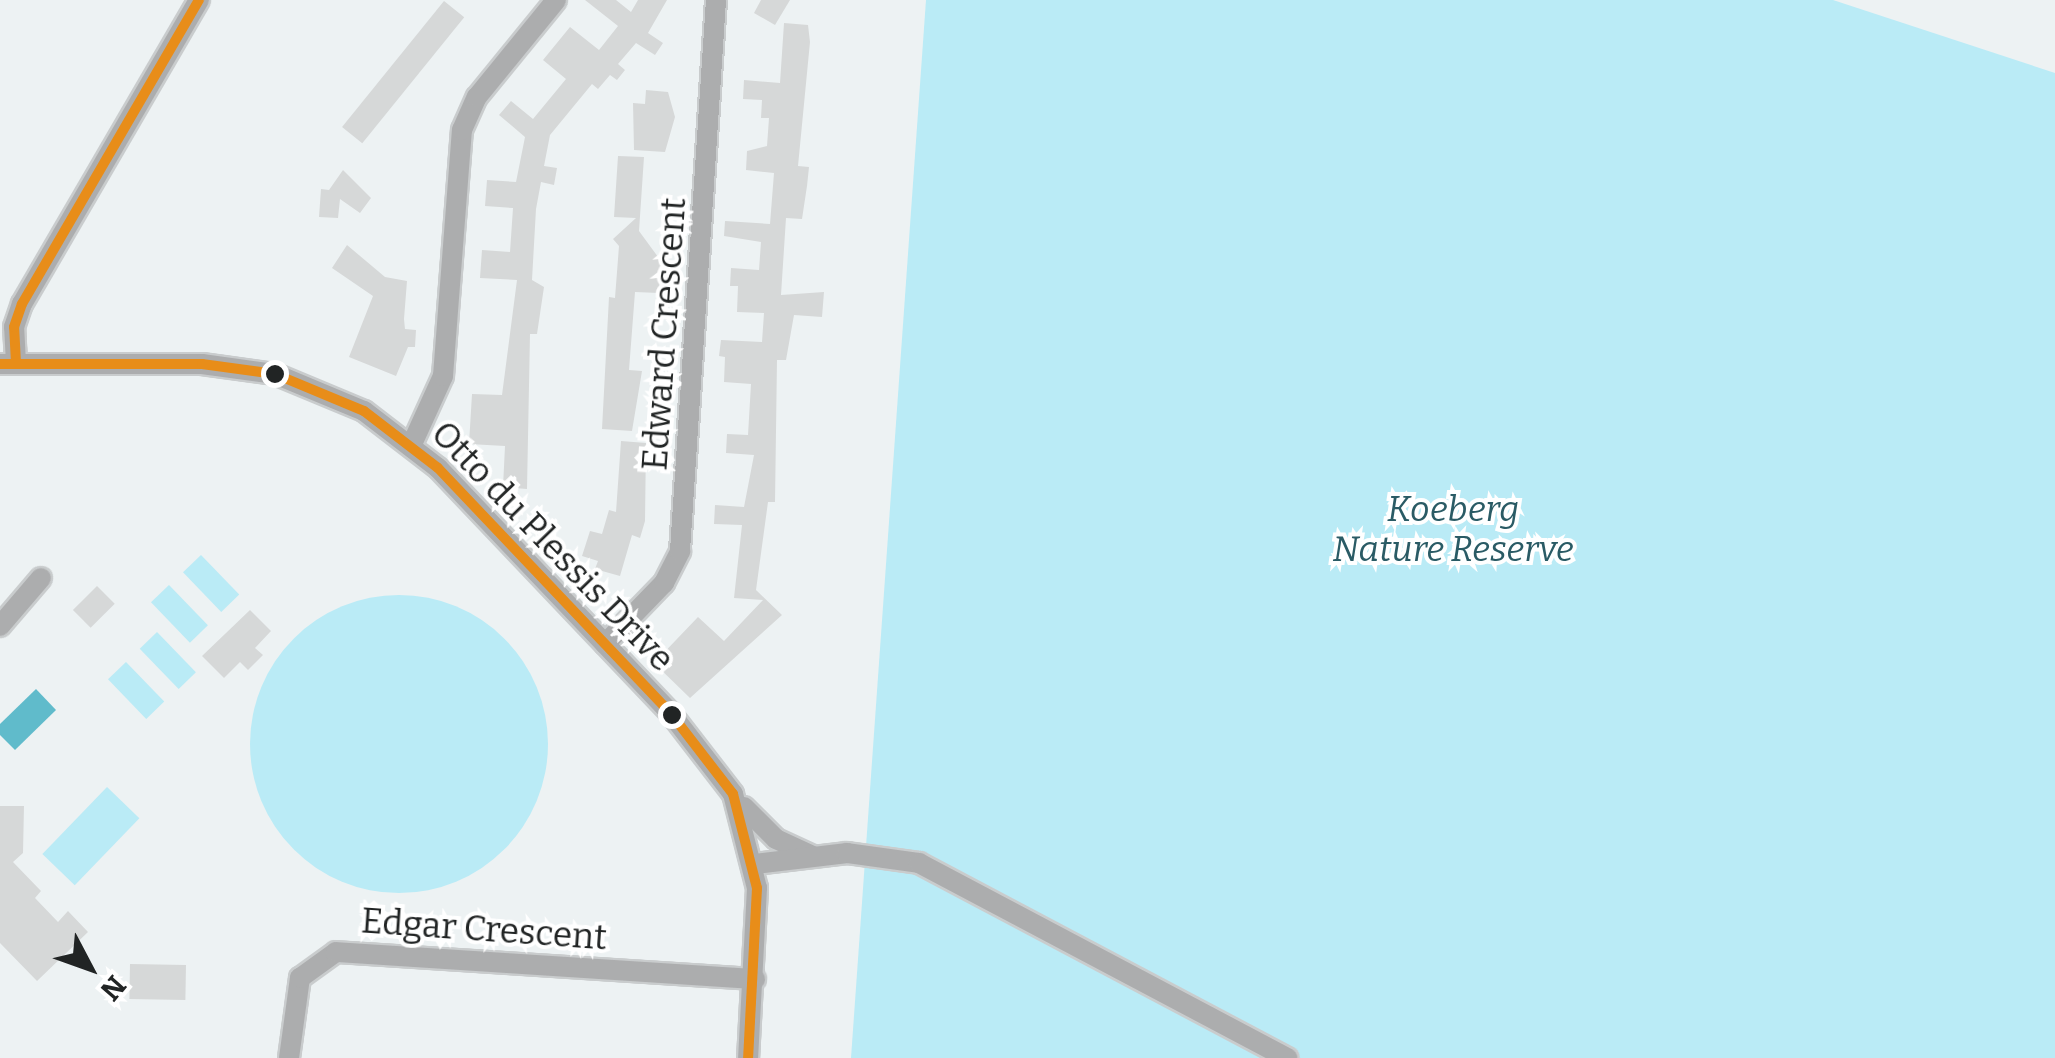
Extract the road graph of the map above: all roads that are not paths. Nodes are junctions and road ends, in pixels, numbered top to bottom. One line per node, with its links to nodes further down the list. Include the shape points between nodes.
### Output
1 (199, 0): 4 (street, via 22,304)
2 (556, 0): 5 (street, via 478,97 462,130 443,376)
3 (716, 0): 8 (street, Edward Crescent, via 680,551 664,584)
4 (8, 364): 5 (street, Otto du Plessis Drive, via 241,367 333,396)
5 (412, 444): 8 (street, Otto du Plessis Drive)
6 (41, 578): 7 (street)
7 (0, 626)
8 (605, 644): 9 (street, Otto du Plessis Drive, via 696,742)
9 (734, 794): 10 (street, via 776,839); 11 (street, Otto du Plessis Drive)
10 (812, 856): 11 (street); 15 (street, via 875,853 919,863)
11 (756, 864): 12 (street, Otto du Plessis Drive)
12 (755, 979): 13 (street, Edgar Crescent, via 336,952 300,978); 14 (street, Otto du Plessis Drive)
13 (289, 1058)
14 (748, 1058)
15 (1288, 1058)

